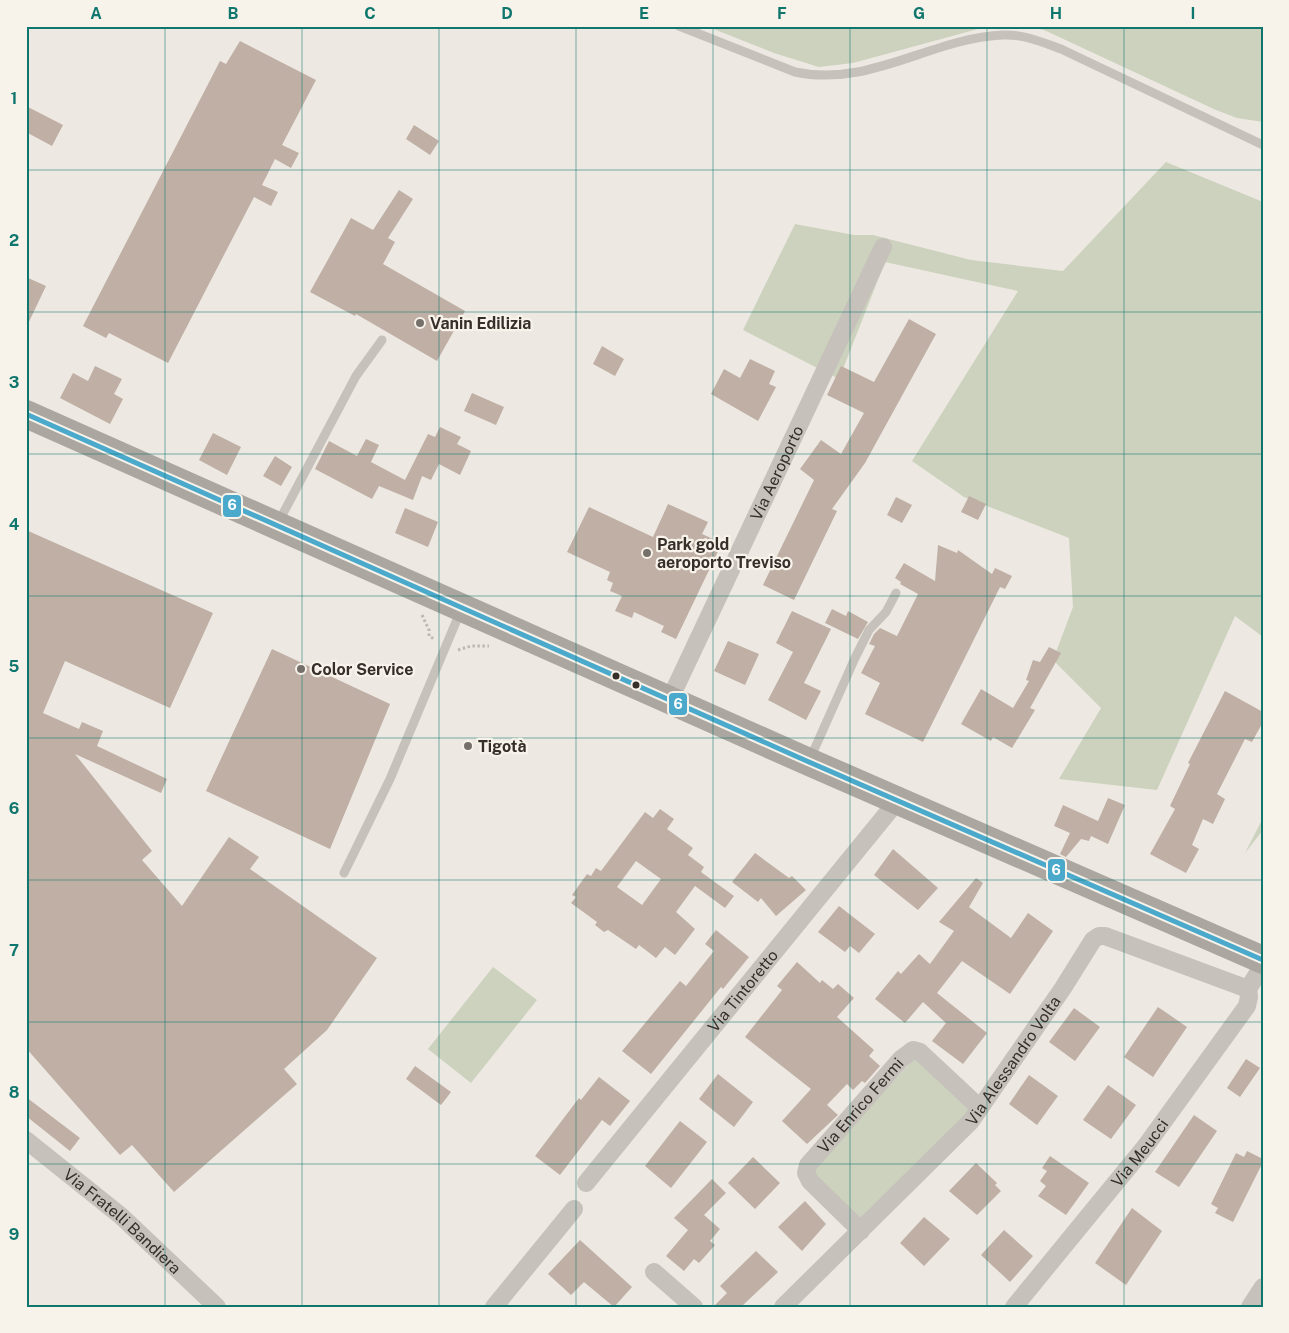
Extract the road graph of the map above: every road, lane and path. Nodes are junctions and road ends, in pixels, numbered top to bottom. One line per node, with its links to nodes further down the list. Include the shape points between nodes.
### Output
1 (679, 26): 2 (lane, via 795,72 838,77 977,38 1004,35 1030,38 1062,49)
2 (1263, 146)
3 (884, 247): 9 (street, Via Aeroporto)
4 (382, 340): 6 (lane, via 356,376)
5 (26, 414): 6 (main road)
6 (277, 525): 8 (main road)
7 (896, 593): 10 (lane, via 886,612 869,630)
8 (462, 608): 9 (main road); 12 (lane, via 390,779)
9 (670, 699): 10 (main road)
10 (809, 762): 11 (main road)
11 (898, 800): 13 (main road); 18 (street, Via Tintoretto)
12 (344, 873)
13 (1263, 960)
14 (1263, 965): 15 (street)
15 (1248, 989): 16 (street, Via Alessandro Volta, via 1099,936 1093,940); 27 (street, Via Meucci, via 1247,1006 1145,1148)
16 (980, 1108): 20 (street, Via Alessandro Volta, via 971,1122); 20 (street, Via Enrico Fermi, via 920,1052 913,1050 902,1059 808,1165 806,1173 810,1181)
17 (26, 1140): 23 (street, Via Fratelli Bandiera, via 121,1216)
18 (586, 1183)
19 (574, 1209): 24 (street)
20 (861, 1230): 26 (street, Via Alessandro Volta)
21 (654, 1272): 25 (street)
22 (1263, 1287): 28 (street)
23 (217, 1307)
24 (494, 1307)
25 (694, 1307)
26 (783, 1307)
27 (1014, 1307)
28 (1250, 1307)

